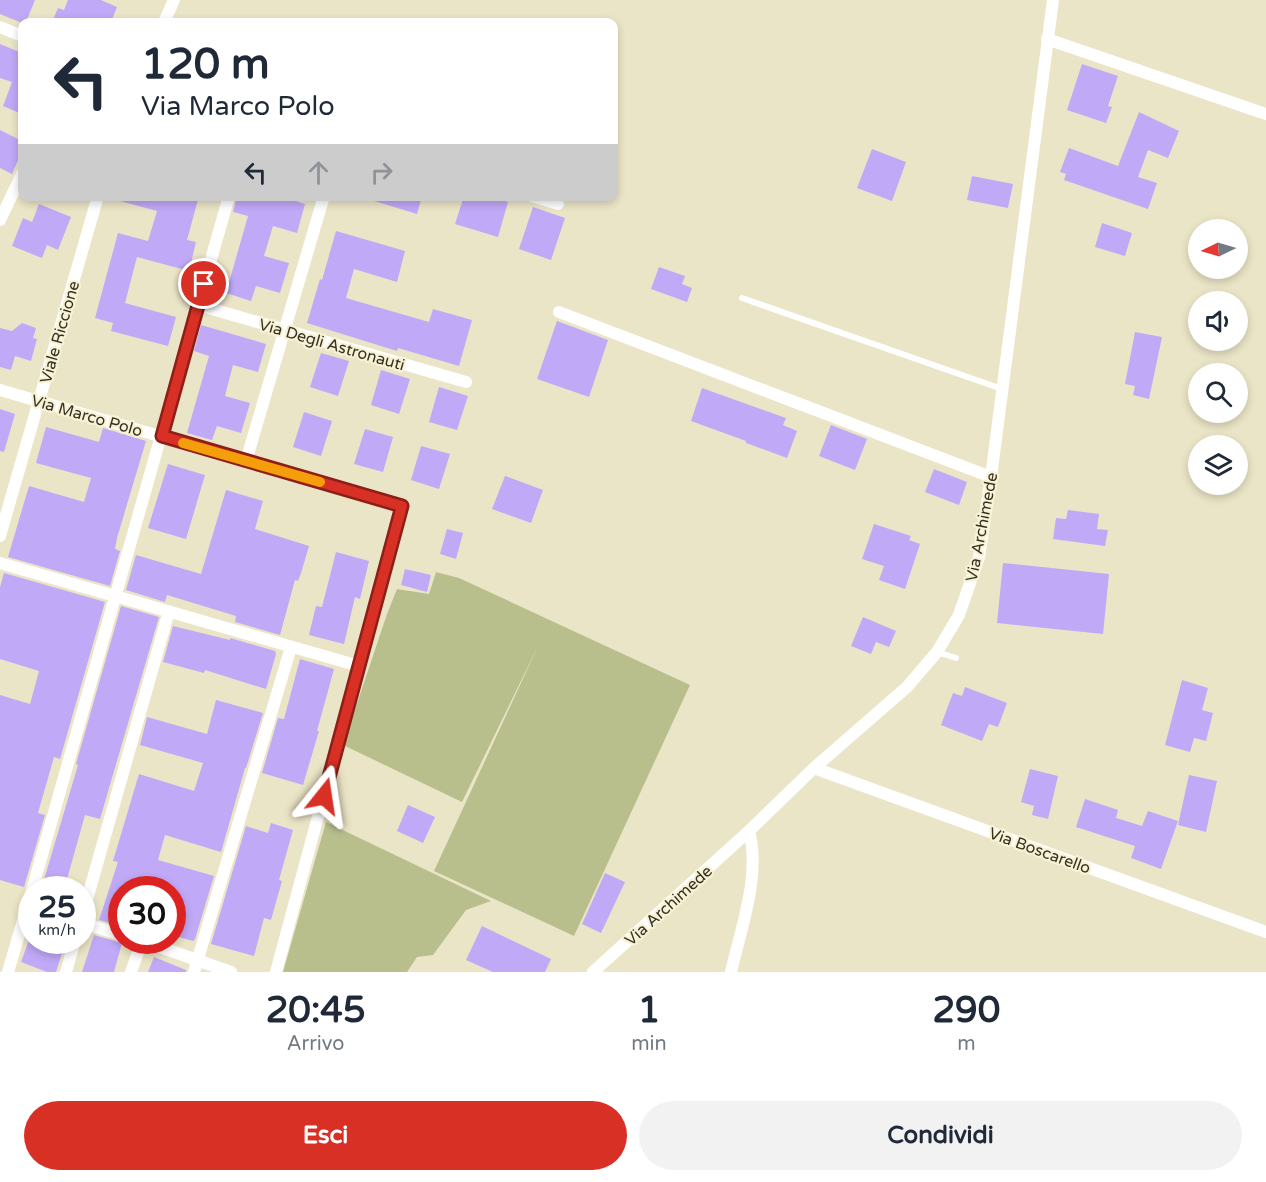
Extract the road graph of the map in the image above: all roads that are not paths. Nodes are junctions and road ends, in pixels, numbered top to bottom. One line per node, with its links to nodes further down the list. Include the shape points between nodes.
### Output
1 (174, 0): 3 (street)
2 (1053, 0): 6 (street, Via Archimede)
3 (166, 18)
4 (0, 27): 5 (street)
5 (18, 34)
6 (1047, 39): 7 (street); 21 (street, Via Archimede)
7 (1266, 114)
8 (18, 182): 14 (street)
9 (97, 201): 22 (street, Viale Riccione)
10 (227, 201): 16 (street)
11 (322, 201): 18 (street)
12 (548, 201): 13 (street)
13 (558, 204)
14 (0, 220)
15 (742, 298): 21 (lane)
16 (198, 305): 18 (street, Via Degli Astronauti); 23 (street)
17 (559, 312): 25 (street)
18 (283, 329): 19 (street, Via Degli Astronauti); 24 (street)
19 (466, 382)
20 (0, 390): 22 (street, Via Marco Polo)
21 (1003, 390): 25 (street, Via Archimede)
22 (39, 402): 23 (street, Via Marco Polo); 26 (street, Viale Riccione)
23 (162, 436): 24 (street, Via Marco Polo); 28 (street)
24 (246, 461): 33 (street, Via Marco Polo, via 402,506)
25 (991, 477): 31 (street, Via Archimede, via 979,557 959,615)
26 (0, 536)
27 (0, 563): 28 (street)
28 (114, 596): 29 (street); 36 (street)
29 (169, 611): 30 (street); 37 (street)
30 (291, 647): 33 (street); 43 (street)
31 (937, 652): 32 (lane); 34 (street, Via Archimede, via 907,687)
32 (956, 658)
33 (358, 666): 48 (street, Via Marco Polo)
34 (814, 768): 35 (street, Via Archimede); 38 (street, Via Boscarello)
35 (749, 831): 49 (street, Via Archimede); 50 (street, via 754,866)
36 (36, 876)
37 (94, 876)
38 (1266, 932)
39 (18, 942): 44 (street)
40 (71, 954): 45 (street)
41 (137, 954): 46 (street)
42 (170, 954): 43 (street)
43 (197, 966): 47 (street)
44 (8, 972)
45 (66, 972)
46 (131, 972)
47 (231, 972)
48 (276, 972)
49 (593, 972)
50 (731, 972)

